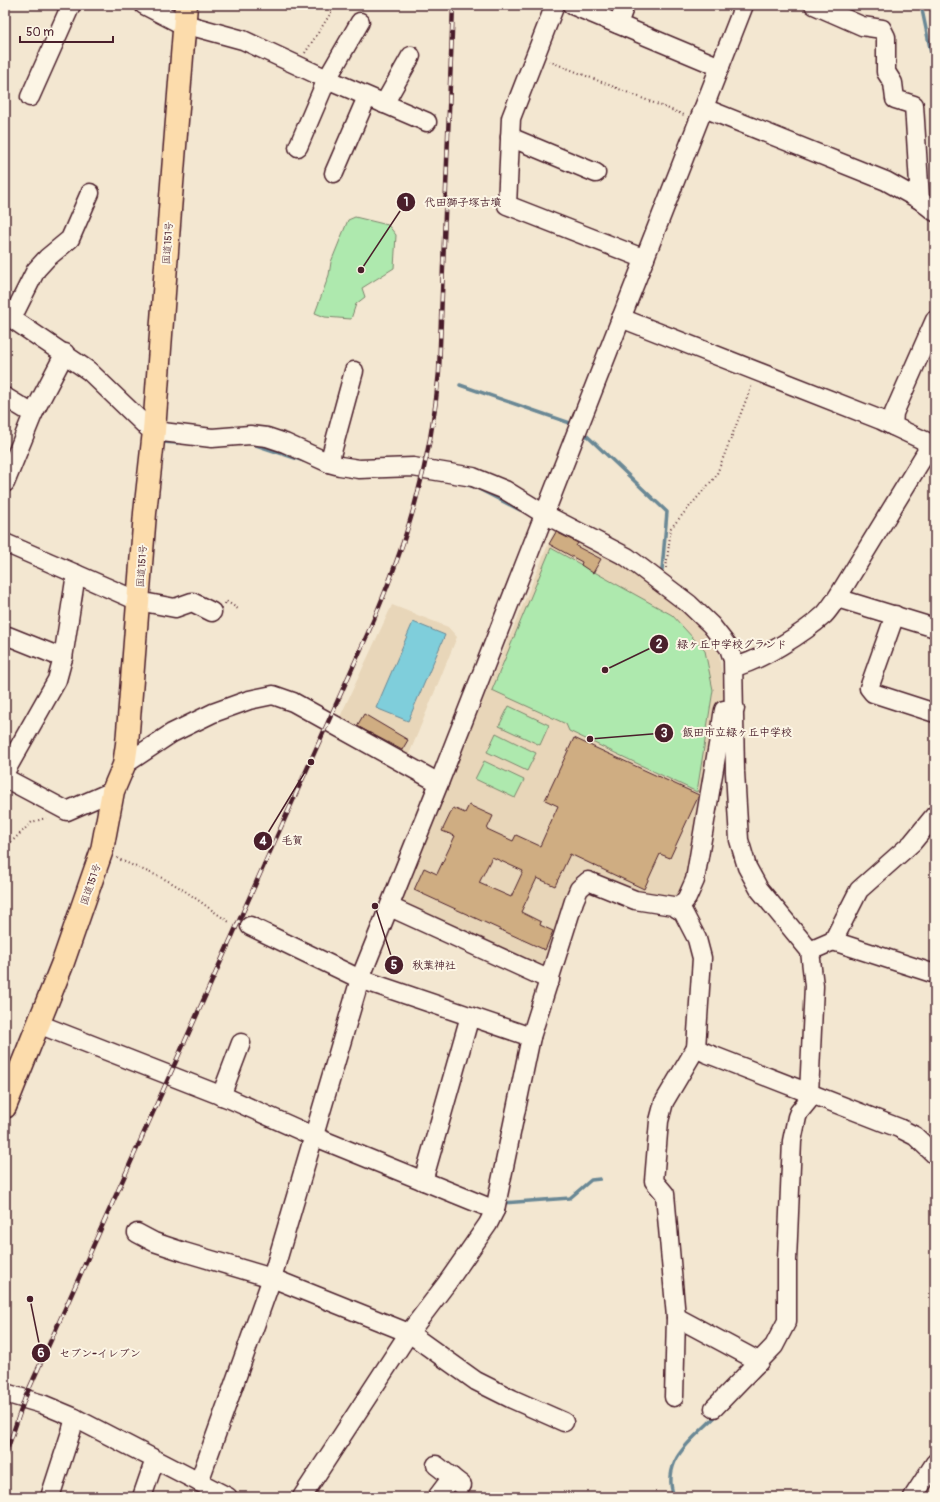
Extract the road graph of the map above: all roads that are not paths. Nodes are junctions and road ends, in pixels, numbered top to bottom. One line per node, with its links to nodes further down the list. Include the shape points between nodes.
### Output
1 (71, 5): 14 (street)
2 (144, 5): 8 (street)
3 (555, 5): 19 (street, via 511,118)
4 (625, 5): 10 (street)
5 (744, 5): 12 (street)
6 (814, 5): 24 (street, via 862,26 882,29 886,37 886,72 893,83 895,99 914,104)
7 (582, 7): 10 (street)
8 (186, 15): 13 (street); 35 (highway, 国道151号)
9 (360, 22): 13 (street)
10 (618, 24): 12 (street)
11 (411, 56): 16 (street)
12 (720, 67): 17 (street)
13 (327, 80): 15 (street); 20 (street)
14 (30, 97)
15 (367, 97): 16 (street); 21 (street)
16 (384, 104): 18 (street)
17 (702, 114): 24 (street, via 886,180); 26 (street)
18 (427, 122)
19 (510, 137): 22 (street); 26 (street, via 507,205)
20 (298, 147)
21 (334, 173)
22 (596, 173)
23 (90, 193): 27 (street, via 70,239 36,270)
24 (920, 200): 25 (street)
25 (935, 212)
26 (645, 259): 28 (street)
27 (12, 314): 30 (street)
28 (621, 318): 34 (street); 38 (street)
29 (935, 320): 34 (street, via 894,413)
30 (65, 354): 33 (street); 35 (street, via 104,384)
31 (354, 371): 36 (street)
32 (5, 398): 33 (street)
33 (33, 414): 37 (street)
34 (893, 426): 41 (street, via 925,441 927,451)
35 (154, 431): 36 (street, via 212,438 250,435 267,437); 42 (highway, 国道151号)
36 (329, 463): 38 (street, via 359,469 413,467 473,477 505,490)
37 (5, 483)
38 (544, 514): 48 (street, via 627,557 689,604 711,625 729,648); 54 (street)
39 (5, 543): 40 (street)
40 (76, 574): 42 (street); 47 (street)
41 (837, 598): 44 (street); 48 (street, via 824,614 803,631 747,664)
42 (138, 600): 43 (street, via 176,608 192,602); 51 (highway, 国道151号)
43 (212, 612)
44 (895, 615): 45 (street); 50 (street, via 869,688 873,693)
45 (935, 628)
46 (8, 636): 47 (street)
47 (63, 658): 52 (street, via 57,680)
48 (734, 667): 49 (street)
49 (731, 709): 58 (street, via 696,880 687,898); 61 (street, via 739,840 747,867 759,889)
50 (935, 713)
51 (124, 765): 54 (street, via 172,733 213,713 249,700 273,696 293,702); 55 (highway, 国道151号)
52 (5, 772)
53 (5, 778): 55 (street, via 67,811)
54 (439, 783): 57 (street)
55 (113, 792): 72 (highway, 国道151号, via 102,850 62,965)
56 (935, 815): 60 (street, via 912,843 859,890)
57 (390, 907): 63 (street); 64 (street)
58 (678, 908): 64 (street, via 635,900 588,881 579,889 574,901); 69 (street, via 692,928 702,958)
59 (250, 926): 63 (street)
60 (833, 942): 61 (street); 62 (street)
61 (810, 951): 71 (street, via 814,986)
62 (935, 974)
63 (360, 979): 65 (street); 73 (street)
64 (550, 980): 67 (street)
65 (470, 1016): 67 (street); 75 (street)
66 (46, 1027): 70 (street)
67 (531, 1037): 77 (street)
68 (241, 1043): 70 (street)
69 (696, 1048): 71 (street); 76 (street, via 664,1102 659,1121)
70 (217, 1094): 73 (street)
71 (805, 1102): 74 (street, via 915,1136); 83 (street, via 792,1141 787,1321 774,1346)
72 (5, 1107)
73 (313, 1136): 75 (street); 80 (street)
74 (935, 1156)
75 (423, 1181): 77 (street)
76 (654, 1181): 79 (street); 81 (street, via 666,1194)
77 (495, 1210): 82 (street, via 480,1236)
78 (137, 1233): 80 (street, via 184,1252)
79 (660, 1269)
80 (272, 1278): 82 (street); 92 (street)
81 (676, 1317): 83 (street); 85 (street)
82 (409, 1333): 88 (street, via 476,1381 512,1400); 96 (street)
83 (760, 1362): 86 (street)
84 (5, 1393): 87 (street, via 42,1404)
85 (674, 1397)
86 (714, 1408)
87 (74, 1418): 89 (street); 93 (street)
88 (564, 1422)
89 (157, 1460): 92 (street); 94 (street)
90 (935, 1463): 98 (street)
91 (436, 1465): 97 (street, via 457,1481)
92 (199, 1482): 95 (street)
93 (50, 1497)
94 (142, 1497)
95 (228, 1497)
96 (302, 1497)
97 (437, 1497)
98 (913, 1497)

